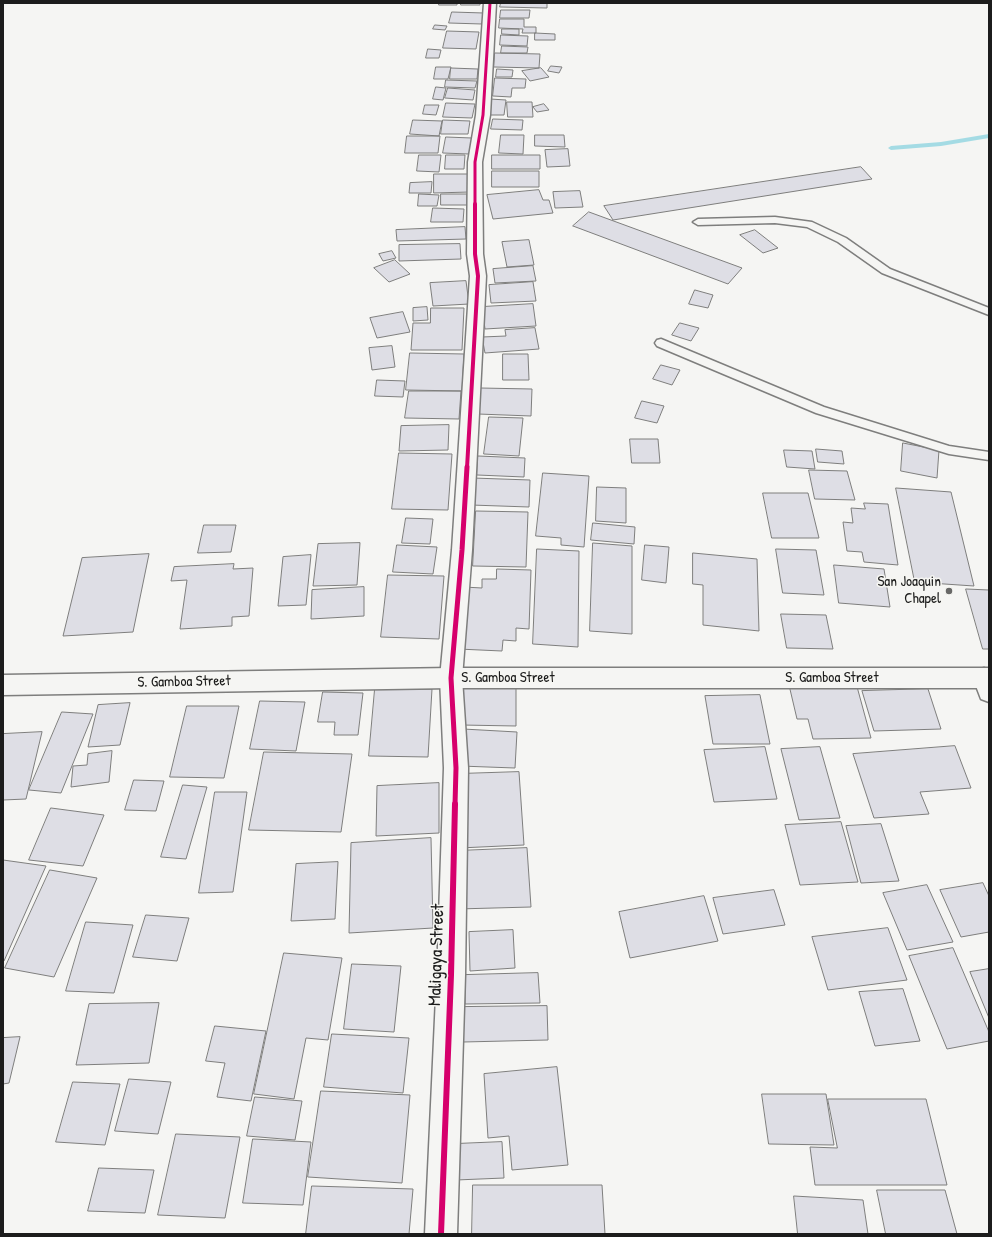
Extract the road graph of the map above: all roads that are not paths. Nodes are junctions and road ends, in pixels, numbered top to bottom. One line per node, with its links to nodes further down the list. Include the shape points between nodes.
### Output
1 (490, 3): 6 (street, Maligaya Street, via 482,115 475,162 475,254 478,276)
2 (698, 222): 3 (lane, via 775,220 809,224 842,240 886,271)
3 (989, 312)
4 (661, 343): 5 (lane, via 820,410 949,450)
5 (989, 456)
6 (452, 678): 7 (street, S. Gamboa Street); 8 (street, S. Gamboa Street); 9 (street, Maligaya Street, via 456,768)
7 (987, 683)
8 (3, 685)
9 (441, 1234)

